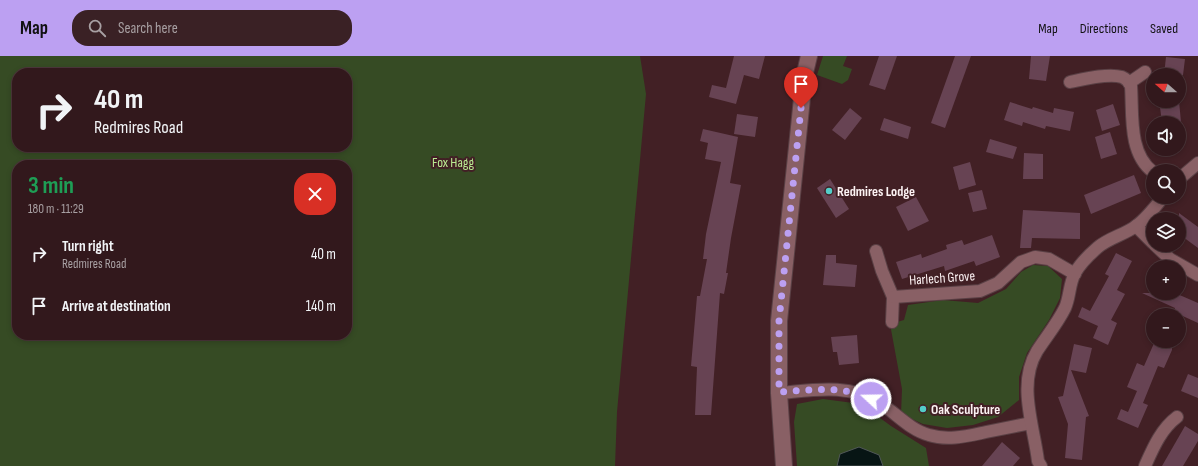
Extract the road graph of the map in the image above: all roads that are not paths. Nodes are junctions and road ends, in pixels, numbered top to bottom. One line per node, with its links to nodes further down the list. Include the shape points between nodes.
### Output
1 (809, 56): 17 (street, via 799,124 779,321)
2 (1145, 72): 4 (street)
3 (1070, 82): 4 (street, via 1103,76 1122,77)
4 (1129, 83): 6 (street, via 1135,141 1140,156)
5 (1198, 163): 7 (street)
6 (1146, 164)
7 (1186, 172)
8 (1156, 204): 9 (street)
9 (1136, 226): 10 (street); 13 (street, via 1098,247)
10 (1146, 236)
11 (876, 251): 15 (street, Harlech Grove)
12 (1163, 252): 14 (street)
13 (1075, 274): 15 (street, Harlech Grove, via 1049,259 1035,257 1021,262 998,283 980,291); 19 (street, via 1066,306 1036,352 1031,365 1028,394)
14 (1198, 275)
15 (893, 297): 16 (street, Harlech Grove)
16 (892, 322)
17 (779, 392): 19 (street, via 843,389 862,394 928,435 943,438 957,438); 20 (street)
18 (1177, 417): 22 (street, via 1164,430)
19 (1031, 423): 21 (street)
20 (784, 466)
21 (1041, 466)
22 (1145, 466)

